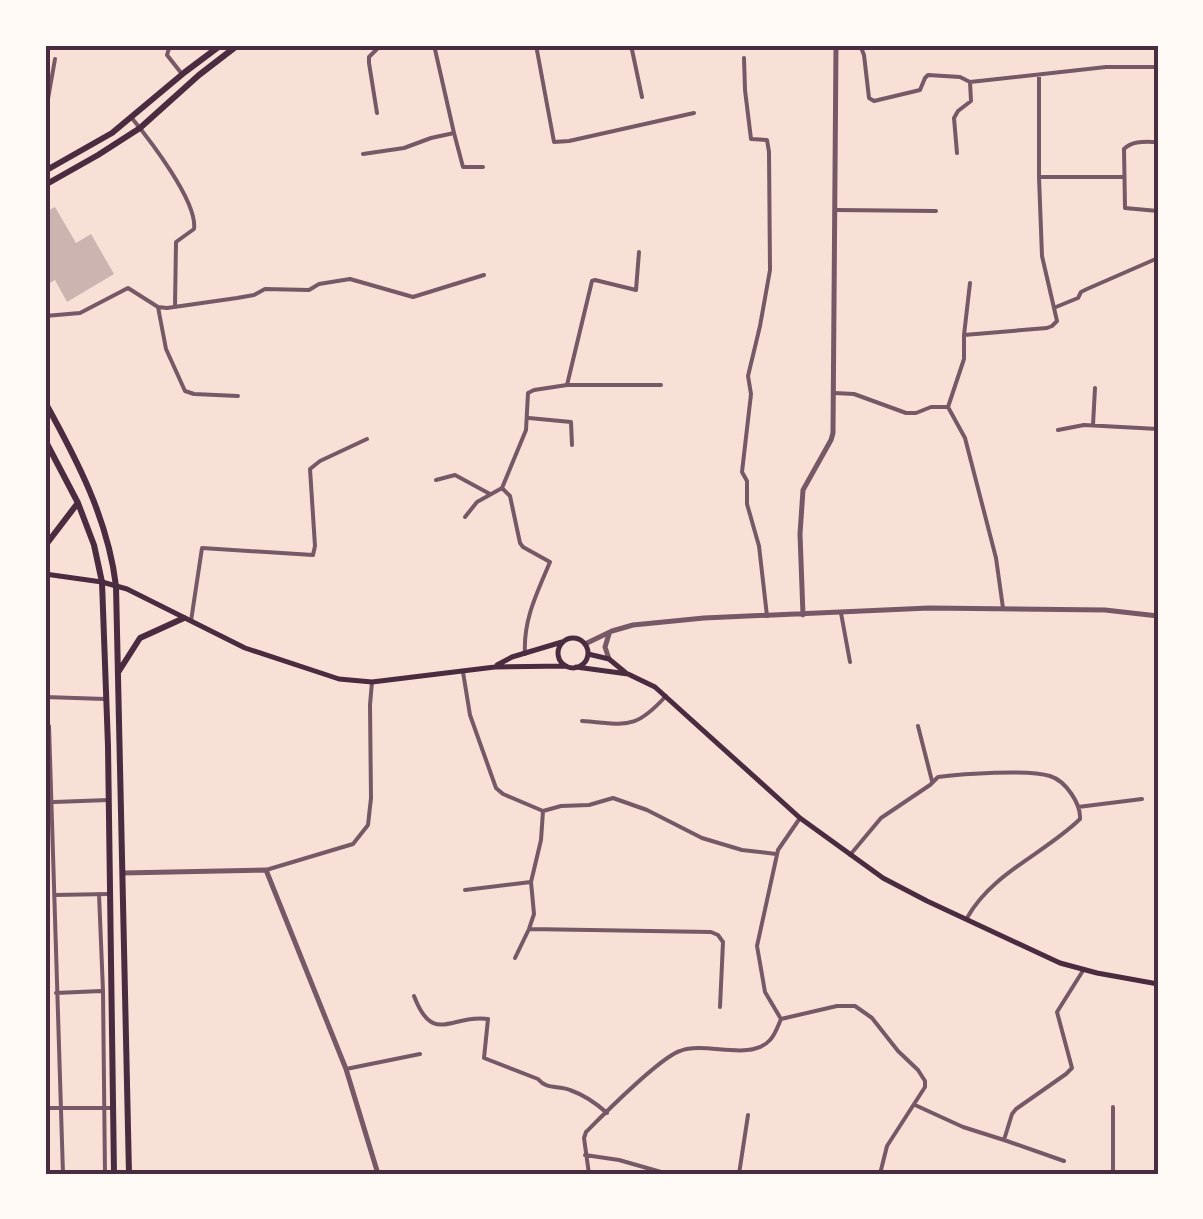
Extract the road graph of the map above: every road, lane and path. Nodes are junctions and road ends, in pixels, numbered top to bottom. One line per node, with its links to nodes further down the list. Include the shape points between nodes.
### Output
1 (170, 45): 13 (street, via 168,56)
2 (222, 45): 13 (main road)
3 (238, 45): 21 (main road)
4 (381, 45): 17 (street, via 369,57)
5 (434, 45): 22 (street)
6 (536, 45): 18 (street, via 554,142)
7 (631, 45): 16 (street)
8 (836, 45): 31 (street)
9 (860, 45): 15 (street, via 871,100 920,90 928,76)
10 (55, 58): 19 (street)
11 (744, 58): 69 (street, via 751,139 767,140 768,152 770,270 748,376 742,472)
12 (1158, 67): 14 (street)
13 (182, 74): 20 (main road)
14 (1039, 75): 15 (street); 28 (street)
15 (970, 82): 24 (street, via 970,101 954,118)
16 (642, 97)
17 (377, 113)
18 (694, 113)
19 (45, 116)
20 (132, 117): 21 (street); 27 (main road)
21 (140, 128): 30 (main road); 39 (street, via 195,220 194,229 176,242)
22 (454, 133): 25 (street); 26 (street, via 463,167)
23 (1158, 142): 29 (street, via 1126,146)
24 (957, 153)
25 (363, 154)
26 (483, 166)
27 (45, 172)
28 (1038, 176): 29 (street); 40 (street, via 1042,256)
29 (1123, 177): 33 (street, via 1125,208)
30 (45, 184)
31 (836, 210): 32 (street); 46 (street)
32 (936, 210)
33 (1158, 211)
34 (639, 252): 43 (street, via 636,290 592,281)
35 (1158, 258): 40 (street)
36 (484, 276): 39 (street, via 413,298 350,279)
37 (970, 284): 42 (street)
38 (158, 307): 39 (street); 41 (street, via 128,288 74,315); 47 (street, via 166,350 185,391)
39 (175, 307)
40 (1054, 308): 42 (street, via 1052,326)
41 (45, 316)
42 (964, 335): 49 (street, via 964,359)
43 (567, 385): 44 (street); 50 (street, via 528,393)
44 (661, 385)
45 (1095, 388): 51 (street)
46 (834, 393): 49 (street, via 906,413); 68 (street, via 832,440 801,502)
47 (238, 396)
48 (45, 402): 65 (main road, via 102,522)
49 (948, 407): 66 (street, via 965,438)
50 (527, 418): 56 (street, via 572,423); 58 (street)
51 (1093, 425): 52 (street); 53 (street)
52 (1158, 429)
53 (1058, 430)
54 (368, 439): 71 (street, via 310,469 313,555 202,548)
55 (45, 440): 60 (main road)
56 (572, 445)
57 (436, 480): 59 (street, via 454,475)
58 (502, 488): 59 (street); 75 (street, via 510,496 520,543 550,562 528,615)
59 (490, 494): 61 (street)
60 (78, 503): 62 (main road); 64 (main road)
61 (465, 517)
62 (45, 546)
63 (45, 574): 64 (main road)
64 (102, 582): 65 (main road); 88 (main road)
65 (116, 586): 71 (main road); 82 (main road)
66 (1003, 608): 67 (street); 70 (street)
67 (840, 613): 68 (street); 78 (street)
68 (804, 615): 69 (street)
69 (767, 616): 72 (street, via 653,622)
70 (1158, 616)
71 (187, 620): 82 (main road, via 140,638); 85 (main road, via 245,648)
72 (612, 631): 74 (street); 77 (street)
73 (563, 641): 74 (main road); 75 (main road); 79 (main road, via 558,655)
74 (585, 644): 76 (main road)
75 (525, 654): 80 (main road)
76 (588, 654): 77 (main road); 81 (main road)
77 (608, 659): 84 (main road)
78 (850, 662)
79 (566, 666): 80 (main road); 81 (main road)
80 (495, 667): 83 (main road)
81 (576, 668): 84 (main road)
82 (119, 672): 102 (main road)
83 (462, 672): 85 (main road); 97 (street, via 496,788)
84 (628, 674): 86 (main road)
85 (372, 682): 101 (street, via 368,825 354,844)
86 (666, 696): 89 (street, via 641,720); 98 (main road)
87 (45, 697): 88 (street)
88 (106, 699): 94 (main road)
89 (582, 721)
90 (49, 726): 95 (street)
91 (918, 726): 92 (street)
92 (932, 780): 96 (street, via 1045,775 1065,785); 100 (street, via 881,818)
93 (1142, 799): 96 (street)
94 (109, 800): 95 (street); 106 (main road)
95 (53, 802): 107 (street)
96 (1078, 808): 108 (street, via 1078,822 1004,876)
97 (543, 810): 99 (street, via 612,798 702,838); 103 (street)
98 (800, 818): 99 (street); 100 (main road)
99 (776, 854): 117 (street, via 757,946 764,992)
100 (850, 856): 108 (main road)
101 (266, 870): 102 (street); 119 (street)
102 (123, 873): 134 (main road)
103 (531, 882): 104 (street); 109 (street)
104 (465, 890)
105 (99, 894): 106 (street); 107 (street); 113 (street)
106 (110, 894): 113 (main road)
107 (54, 895): 114 (street)
108 (966, 919): 111 (main road)
109 (529, 930): 110 (street); 116 (street, via 711,932 723,942)
110 (515, 958)
111 (1084, 970): 112 (main road); 128 (street, via 1058,1012 1072,1068 1016,1108)
112 (1158, 984)
113 (108, 990): 114 (street); 124 (street); 125 (main road)
114 (56, 993): 123 (street)
115 (414, 996): 126 (street, via 434,1024 488,1020 484,1058 544,1086 571,1090)
116 (720, 1007)
117 (781, 1019): 120 (street, via 849,1005 866,1012 925,1081); 126 (street, via 769,1042 751,1050 678,1051)
118 (420, 1054): 119 (street)
119 (346, 1068): 135 (street)
120 (915, 1105): 128 (street); 139 (street, via 887,1146)
121 (1113, 1107): 140 (street)
122 (45, 1108): 123 (street)
123 (61, 1108): 124 (street); 131 (street)
124 (104, 1108): 125 (street); 132 (street)
125 (114, 1108): 133 (main road)
126 (608, 1113): 129 (street, via 586,1132)
127 (748, 1116): 138 (street)
128 (1004, 1140): 130 (street)
129 (585, 1155): 136 (street); 137 (street)
130 (1064, 1161)
131 (62, 1174)
132 (106, 1174)
133 (114, 1174)
134 (129, 1174)
135 (378, 1174)
136 (588, 1174)
137 (668, 1174)
138 (739, 1174)
139 (880, 1174)
140 (1114, 1174)

